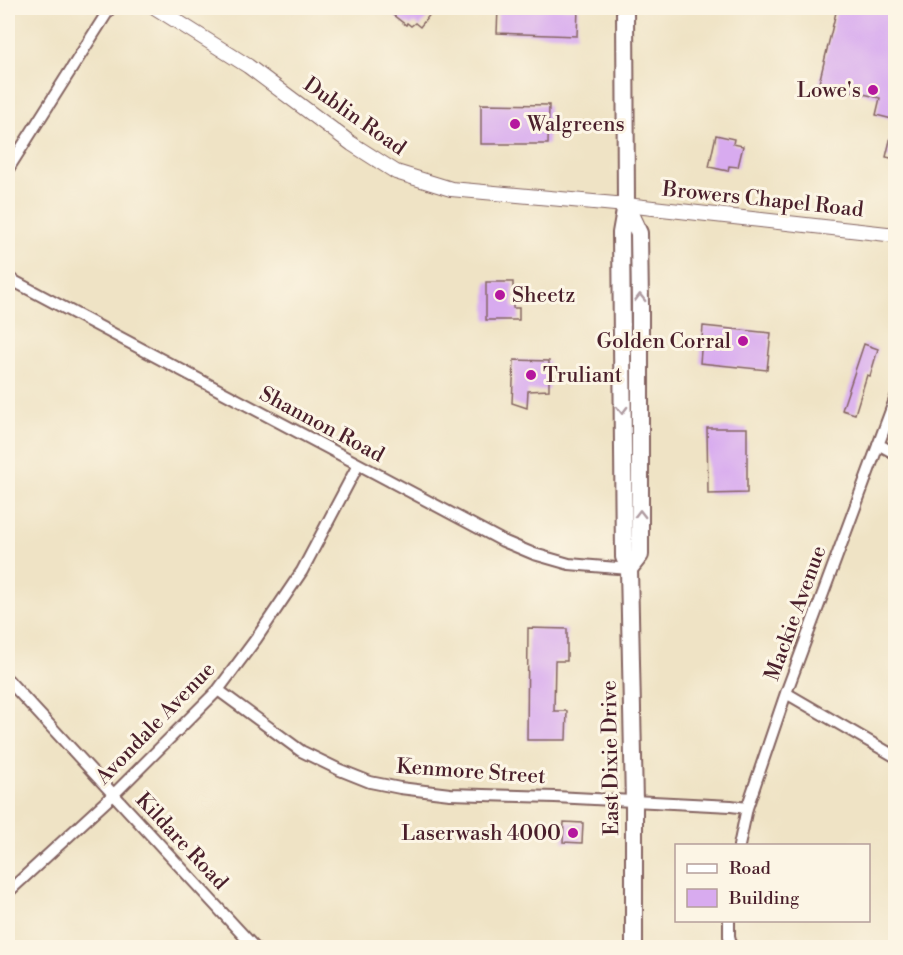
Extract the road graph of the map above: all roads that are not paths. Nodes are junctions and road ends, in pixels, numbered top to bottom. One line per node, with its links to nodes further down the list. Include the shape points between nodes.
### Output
1 (110, 8): 4 (street)
2 (156, 8): 5 (street, Dublin Road, via 248,66 396,172 451,189)
3 (625, 8): 5 (main road, East Dixie Drive)
4 (8, 169)
5 (626, 205): 6 (street, Browers Chapel Road); 12 (main road, East Dixie Drive, via 639,233 640,312 640,555)
6 (896, 235)
7 (8, 278): 11 (street, Shannon Road)
8 (896, 397): 9 (street, Mackie Avenue)
9 (878, 444): 10 (street); 15 (street, Mackie Avenue)
10 (896, 454)
11 (358, 465): 12 (street, Shannon Road, via 534,554 569,564); 14 (street, Avondale Avenue, via 302,571)
12 (629, 569): 18 (main road, East Dixie Drive)
13 (8, 680): 17 (street, Kildare Road)
14 (218, 690): 17 (street, Avondale Avenue); 18 (street, Kenmore Street, via 301,751 370,782 450,794)
15 (786, 693): 16 (street); 19 (street, Mackie Avenue)
16 (896, 757)
17 (113, 795): 21 (street, Avondale Avenue); 23 (street, Kildare Road)
18 (634, 802): 19 (street, Kenmore Street); 24 (main road, East Dixie Drive)
19 (747, 808): 20 (street, Mackie Avenue)
20 (739, 844)
21 (8, 892)
22 (729, 922): 25 (street)
23 (255, 948)
24 (634, 948)
25 (732, 948)

